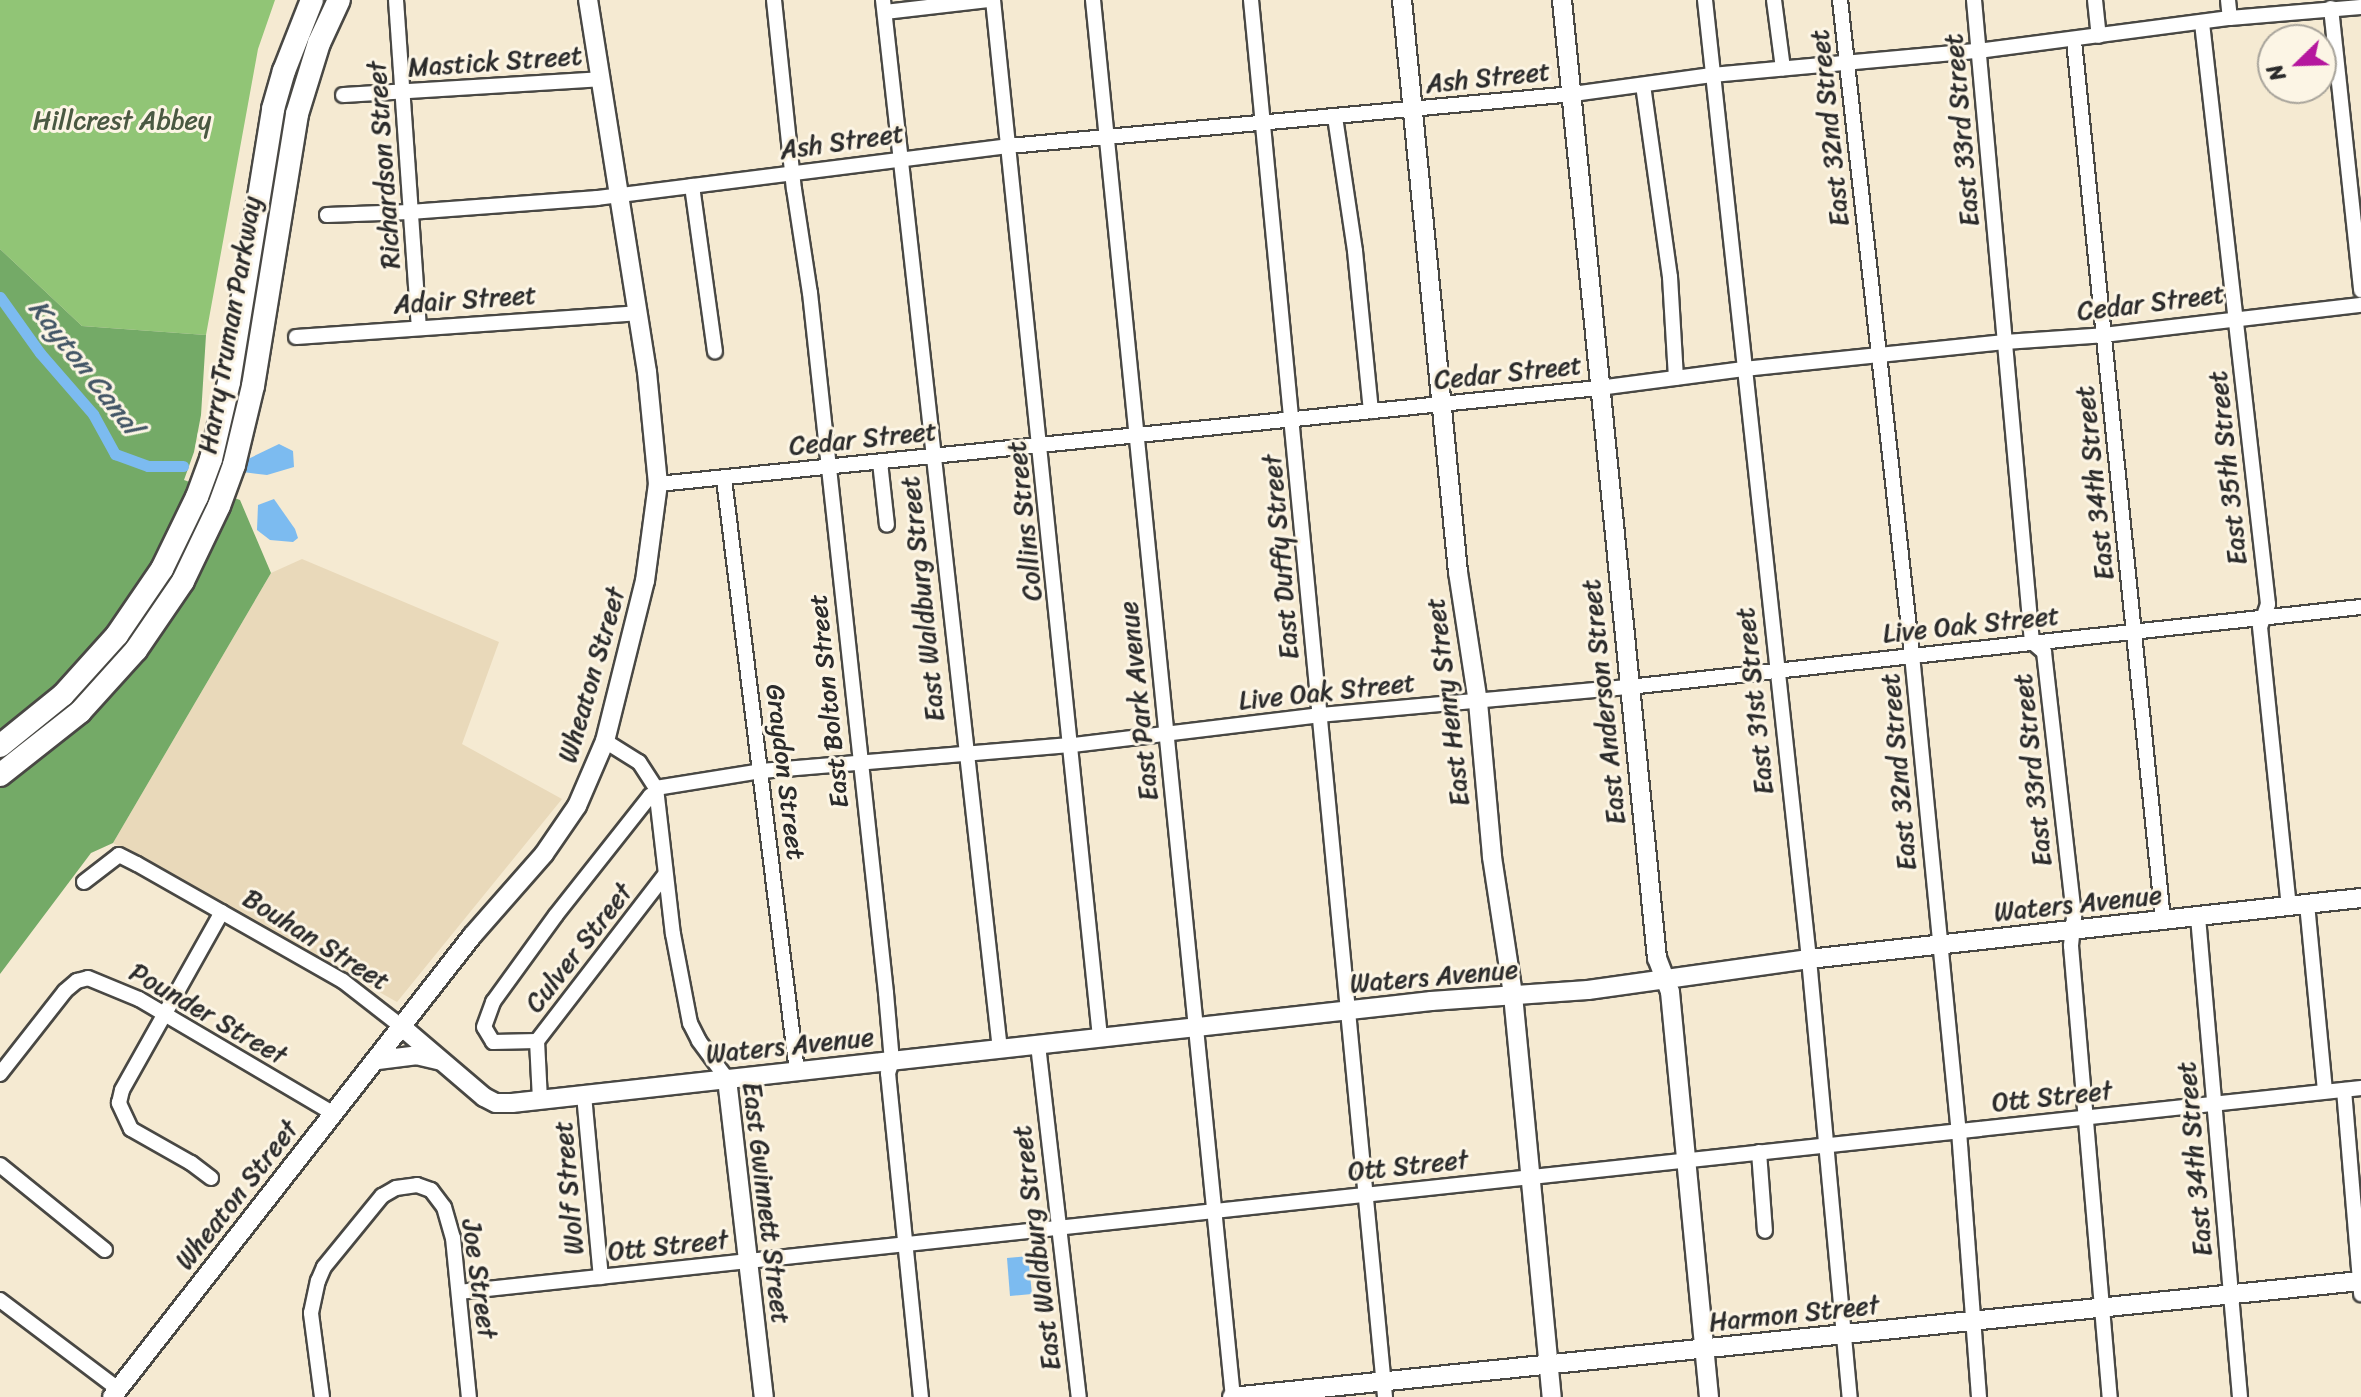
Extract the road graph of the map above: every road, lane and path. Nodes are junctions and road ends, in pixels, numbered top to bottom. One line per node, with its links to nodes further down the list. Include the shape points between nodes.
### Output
1 (312, 0): 80 (highway, Harry Truman Parkway, via 273,109 220,424 186,521 140,604 63,695)
2 (339, 0): 84 (highway, Harry Truman Parkway, via 297,114 245,423 219,506 160,618 80,712)
3 (396, 0): 30 (street, Richardson Street)
4 (588, 0): 28 (main road, Wheaton Street)
5 (774, 0): 39 (street, East Bolton Street)
6 (990, 0): 17 (street); 37 (street, Collins Street)
7 (1093, 0): 36 (street, East Park Avenue)
8 (1251, 0): 35 (street, East Duffy Street)
9 (1402, 0): 33 (main road, East Henry Street)
10 (1562, 0): 31 (main road, East Anderson Street)
11 (1705, 0): 27 (street, East 31st Street)
12 (1774, 0): 26 (street)
13 (1840, 0): 25 (street, East 32nd Street)
14 (1974, 0): 24 (street, East 33rd Street)
15 (2095, 0): 22 (street)
16 (2228, 0): 20 (street)
17 (884, 6): 38 (street, East Waldburg Street)
18 (2361, 7): 19 (street, Ash Street)
19 (2331, 8): 20 (street, Ash Street); 44 (street)
20 (2230, 18): 21 (street, Ash Street)
21 (2202, 23): 22 (street, Ash Street); 47 (street, East 35th Street)
22 (2099, 36): 23 (street, Ash Street)
23 (2074, 41): 24 (street, Ash Street); 49 (street, East 34th Street)
24 (1978, 51): 25 (street, Ash Street); 51 (street, East 33rd Street)
25 (1847, 62): 26 (street, Ash Street); 53 (street, East 32nd Street)
26 (1783, 68): 27 (street, Ash Street)
27 (1712, 75): 29 (street, Ash Street); 54 (street, East 31st Street)
28 (601, 79): 30 (street, Mastick Street); 41 (main road, Wheaton Street)
29 (1643, 85): 31 (street, Ash Street); 55 (street, via 1670,277)
30 (402, 92): 32 (street, Mastick Street); 42 (street, Richardson Street)
31 (1573, 94): 33 (street, Ash Street); 56 (main road, East Anderson Street)
32 (343, 95)
33 (1415, 109): 34 (street, Ash Street); 57 (main road, East Henry Street)
34 (1335, 117): 35 (street, Ash Street); 58 (street)
35 (1263, 123): 36 (street, Ash Street); 59 (street, East Duffy Street)
36 (1107, 139): 37 (street, Ash Street); 60 (street, East Park Avenue)
37 (1009, 146): 38 (street, Ash Street); 61 (street, Collins Street)
38 (900, 159): 39 (street, Ash Street); 62 (street, East Waldburg Street)
39 (793, 173): 40 (street, Ash Street); 64 (street, East Bolton Street)
40 (692, 186): 41 (street, Ash Street); 52 (street)
41 (618, 194): 42 (street, Ash Street); 46 (main road, Wheaton Street)
42 (410, 212): 43 (street, Ash Street); 48 (street, Richardson Street)
43 (327, 215)
44 (2361, 290)
45 (2361, 305): 47 (street, Cedar Street)
46 (637, 313): 48 (street, Adair Street); 66 (main road, Wheaton Street, via 656,431)
47 (2235, 318): 49 (street, Cedar Street); 69 (street, East 35th Street, via 2268,604)
48 (419, 326): 50 (street, Adair Street)
49 (2104, 335): 51 (street, Cedar Street); 70 (street, East 34th Street)
50 (296, 337)
51 (2005, 342): 53 (street, Cedar Street); 71 (street, East 33rd Street)
52 (715, 351)
53 (1880, 357): 54 (street, Cedar Street); 72 (street, East 32nd Street)
54 (1744, 369): 55 (street, Cedar Street); 73 (street, East 31st Street)
55 (1676, 378): 56 (street, Cedar Street)
56 (1599, 388): 57 (street, Cedar Street); 74 (main road, East Anderson Street)
57 (1441, 404): 58 (street, Cedar Street); 75 (main road, East Henry Street)
58 (1371, 411): 59 (street, Cedar Street)
59 (1292, 419): 60 (street, Cedar Street); 76 (street, East Duffy Street)
60 (1136, 434): 61 (street, Cedar Street); 77 (street, East Park Avenue)
61 (1041, 446): 62 (street, Cedar Street); 79 (street, Collins Street)
62 (931, 455): 63 (street, Cedar Street); 81 (street, East Waldburg Street)
63 (880, 462): 64 (street, Cedar Street); 67 (street)
64 (828, 468): 65 (street, Cedar Street); 82 (street, East Bolton Street)
65 (724, 479): 66 (street, Cedar Street); 83 (street, Graydon Street)
66 (658, 484): 78 (main road, Wheaton Street, via 645,581)
67 (887, 525)
68 (2361, 607): 69 (street, Live Oak Street)
69 (2263, 617): 70 (street, Live Oak Street); 89 (street, East 35th Street, via 2260,627)
70 (2136, 631): 71 (street, Live Oak Street); 92 (street, East 34th Street)
71 (2032, 642): 72 (street, Live Oak Street); 93 (street, East 33rd Street, via 2044,652 2074,917)
72 (1912, 655): 73 (street, Live Oak Street); 94 (street, East 32nd Street)
73 (1775, 670): 74 (street, Live Oak Street); 95 (street, East 31st Street)
74 (1629, 687): 75 (street, Live Oak Street); 96 (main road, East Anderson Street, via 1657,958)
75 (1478, 702): 76 (street, Live Oak Street); 97 (main road, East Henry Street, via 1492,857)
76 (1320, 715): 77 (street, Live Oak Street); 98 (street, East Duffy Street)
77 (1166, 733): 79 (street, Live Oak Street); 101 (street, East Park Avenue)
78 (605, 741): 85 (street, via 639,762); 100 (main road, Wheaton Street, via 567,822)
79 (1073, 745): 81 (street, Live Oak Street); 102 (street, Collins Street)
80 (0, 746)
81 (965, 753): 82 (street, Live Oak Street); 105 (street, East Waldburg Street)
82 (861, 764): 83 (street, Live Oak Street); 108 (street, East Bolton Street)
83 (761, 771): 85 (street, Live Oak Street); 109 (street, Graydon Street)
84 (0, 775)
85 (656, 791): 86 (street, East Gwinnett Street); 103 (street, via 493,1002 486,1036 493,1042)
86 (665, 875): 103 (street, Culver Street); 111 (street, East Gwinnett Street, via 690,1023)
87 (84, 882): 90 (street, Bouhan Street, via 119,855)
88 (2361, 898): 89 (main road, Waters Avenue)
89 (2298, 905): 91 (main road, Waters Avenue); 114 (street, East 35th Street)
90 (222, 912): 99 (street); 100 (street, Bouhan Street, via 343,981)
91 (2198, 917): 92 (main road, Waters Avenue); 118 (street, East 34th Street)
92 (2163, 920): 93 (main road, Waters Avenue)
93 (2071, 931): 94 (main road, Waters Avenue); 120 (street, East 33rd Street)
94 (1939, 945): 95 (main road, Waters Avenue); 121 (street, East 32nd Street)
95 (1809, 959): 96 (main road, Waters Avenue); 122 (street, East 31st Street)
96 (1665, 979): 97 (main road, Waters Avenue); 124 (main road, East Anderson Street)
97 (1513, 995): 98 (main road, Waters Avenue); 127 (main road, East Henry Street)
98 (1348, 1010): 101 (main road, Waters Avenue); 128 (street, East Duffy Street)
99 (164, 1015): 110 (street, Pounder Street, via 103,982 77,981); 119 (street, Pounder Street); 126 (street, via 119,1103 131,1129)
100 (402, 1027): 106 (main road, Wheaton Street); 107 (main road, Bouhan Street)
101 (1196, 1027): 102 (main road, Waters Avenue); 129 (street, East Park Avenue)
102 (1100, 1037): 104 (main road, Waters Avenue)
103 (537, 1041): 116 (street, Culver Street)
104 (1038, 1045): 105 (main road, Waters Avenue); 130 (street, East Waldburg Street)
105 (1000, 1049): 108 (main road, Waters Avenue)
106 (378, 1060): 107 (main road, via 416,1055); 119 (main road, Wheaton Street)
107 (441, 1060): 117 (main road, Bouhan Street, via 484,1097)
108 (892, 1061): 109 (main road, Waters Avenue); 132 (street, East Bolton Street, via 888,1073)
109 (797, 1072): 111 (main road, Waters Avenue)
110 (0, 1074)
111 (727, 1079): 115 (main road, Waters Avenue); 134 (main road, East Gwinnett Street)
112 (2361, 1088): 113 (street, Ott Street)
113 (2344, 1090): 114 (street, Ott Street); 136 (street)
114 (2325, 1091): 118 (street, Ott Street)
115 (584, 1095): 116 (main road, Waters Avenue); 135 (street, Wolf Street)
116 (540, 1100): 117 (main road, Waters Avenue)
117 (512, 1103)
118 (2214, 1103): 120 (street, Ott Street); 139 (street, East 34th Street)
119 (334, 1114): 147 (main road, Wheaton Street)
120 (2087, 1117): 121 (street, Ott Street); 141 (street, East 33rd Street)
121 (1959, 1131): 122 (street, Ott Street); 142 (street, East 32nd Street)
122 (1828, 1145): 123 (street, Ott Street); 143 (street, East 31st Street)
123 (1759, 1152): 124 (street, Ott Street); 131 (street)
124 (1686, 1160): 127 (street, Ott Street); 144 (main road, East Anderson Street)
125 (0, 1165): 133 (street)
126 (211, 1178)
127 (1530, 1178): 128 (street, Ott Street); 145 (main road, East Henry Street)
128 (1365, 1195): 129 (street, Ott Street); 146 (street, East Duffy Street)
129 (1214, 1211): 130 (street, Ott Street); 153 (street, East Park Avenue)
130 (1057, 1229): 132 (street, Ott Street); 152 (street, East Waldburg Street)
131 (1765, 1231)
132 (906, 1244): 134 (street, Ott Street); 151 (street, East Bolton Street)
133 (105, 1250)
134 (747, 1261): 135 (street, Ott Street); 150 (main road, East Gwinnett Street)
135 (601, 1277): 137 (street, Ott Street)
136 (2361, 1281): 138 (street); 139 (main road, Harmon Street)
137 (459, 1292): 148 (street, Joe Street, via 453,1238 444,1207 431,1190 396,1188 382,1196 324,1267 313,1301); 149 (street, Joe Street)
138 (2361, 1294)
139 (2231, 1295): 141 (main road, Harmon Street); 159 (street, East 34th Street)
140 (0, 1300): 147 (street)
141 (2102, 1307): 142 (main road, Harmon Street); 158 (street, East 33rd Street)
142 (1974, 1321): 143 (main road, Harmon Street); 157 (street, East 32nd Street)
143 (1845, 1334): 144 (main road, Harmon Street); 156 (street, East 31st Street)
144 (1704, 1349): 145 (main road, Harmon Street); 155 (main road, East Anderson Street)
145 (1550, 1364): 146 (main road, Harmon Street); 154 (main road, East Henry Street)
146 (1384, 1389): 153 (main road, Harmon Street)
147 (115, 1393)
148 (322, 1397)
149 (469, 1397)
150 (764, 1397)
151 (921, 1397)
152 (1079, 1397)
153 (1233, 1397)
154 (1552, 1397)
155 (1709, 1397)
156 (1850, 1397)
157 (1979, 1397)
158 (2110, 1397)
159 (2240, 1397)

